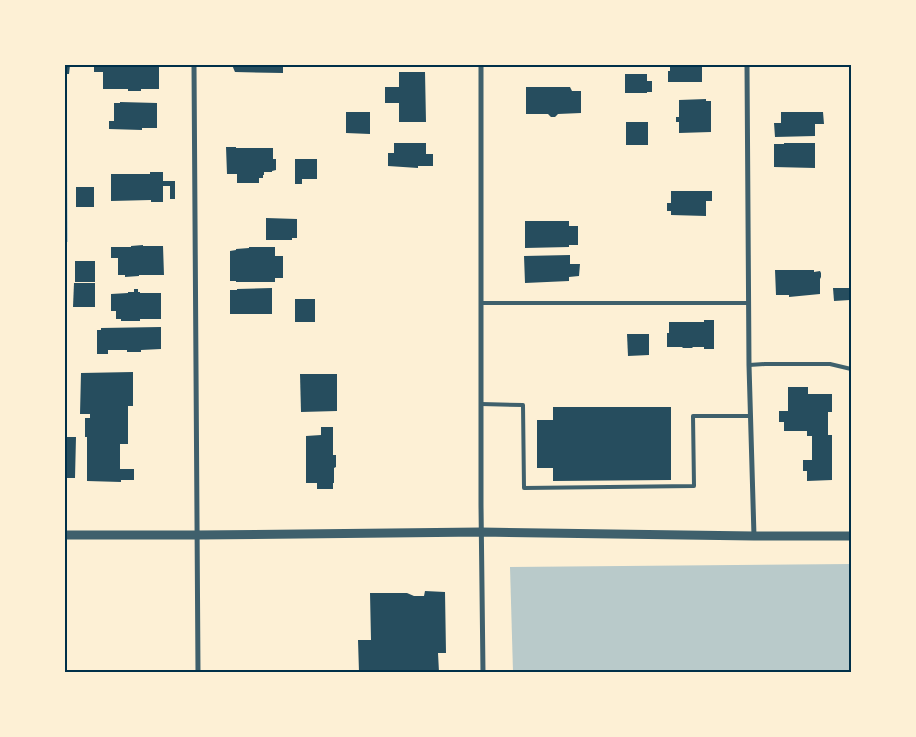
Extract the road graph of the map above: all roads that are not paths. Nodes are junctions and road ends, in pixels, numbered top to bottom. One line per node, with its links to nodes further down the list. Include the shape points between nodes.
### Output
1 (194, 65): 12 (street)
2 (480, 65): 4 (street)
3 (747, 65): 5 (street)
4 (480, 303): 5 (lane); 8 (street)
5 (748, 303): 6 (street)
6 (749, 365): 7 (lane, via 830,364); 9 (street)
7 (851, 369)
8 (481, 404): 9 (lane, via 523,405 524,488 694,486 693,416); 10 (street)
9 (750, 416): 13 (street)
10 (481, 532): 12 (street); 13 (street); 16 (street)
11 (65, 535): 12 (street)
12 (197, 535): 15 (street)
13 (754, 536): 14 (street)
14 (851, 536)
15 (198, 672)
16 (483, 672)

